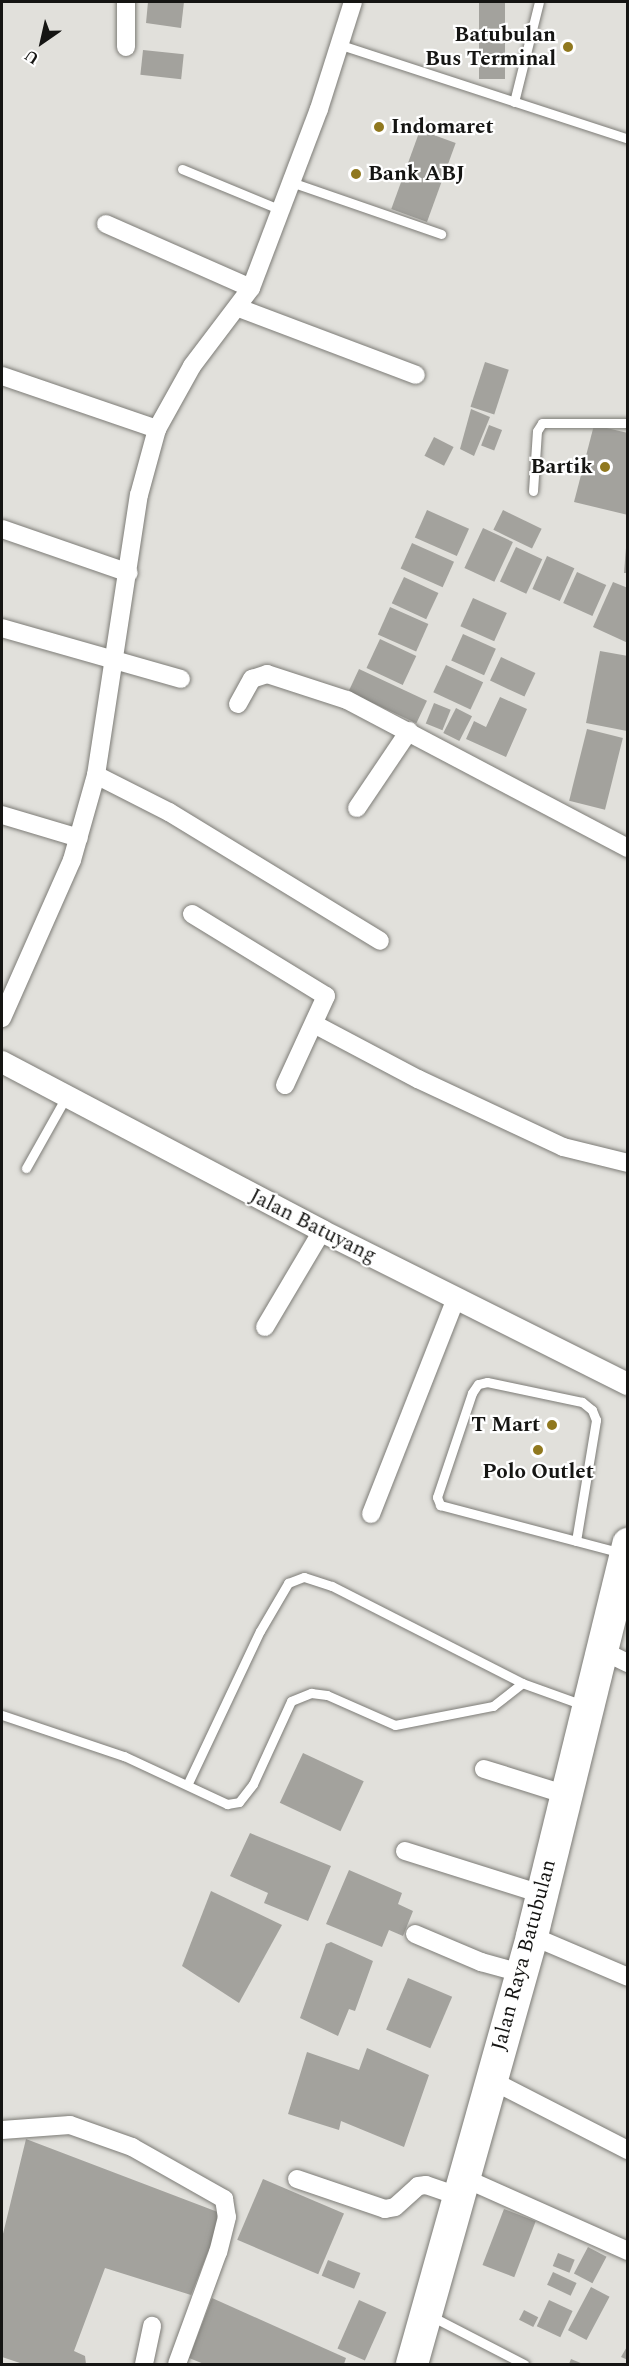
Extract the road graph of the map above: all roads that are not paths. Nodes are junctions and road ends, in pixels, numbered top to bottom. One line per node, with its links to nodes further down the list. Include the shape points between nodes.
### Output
1 (126, 2): 5 (street)
2 (353, 2): 4 (street)
3 (539, 2): 6 (lane)
4 (341, 45): 6 (lane); 9 (street)
5 (126, 47)
6 (514, 102): 7 (lane)
7 (627, 139)
8 (182, 169): 10 (lane)
9 (291, 182): 10 (street); 12 (lane)
10 (281, 210): 13 (street)
11 (106, 224): 13 (street)
12 (441, 234)
13 (251, 288): 14 (street)
14 (239, 308): 15 (street); 18 (street, via 192,366)
15 (416, 375)
16 (2, 376): 18 (street)
17 (627, 423): 19 (lane, via 542,423 537,431)
18 (157, 429): 21 (street, via 140,495)
19 (533, 491)
20 (2, 529): 21 (street)
21 (129, 573): 23 (street)
22 (2, 628): 23 (street)
23 (116, 663): 24 (street); 27 (street)
24 (182, 680)
25 (238, 704): 26 (street, via 252,680 267,674 347,700)
26 (409, 731): 28 (street); 31 (street)
27 (96, 775): 30 (street); 33 (street, via 170,812)
28 (357, 808)
29 (2, 815): 30 (street)
30 (79, 838): 34 (street)
31 (627, 848)
32 (192, 914): 35 (street, via 323,991 326,1001)
33 (380, 941)
34 (2, 1018)
35 (314, 1024): 37 (street); 39 (street, via 418,1079 563,1147)
36 (2, 1062): 38 (street, Jalan Batuyang)
37 (285, 1085)
38 (67, 1095): 40 (lane); 41 (street, Jalan Batuyang)
39 (627, 1163)
40 (26, 1168)
41 (322, 1231): 42 (street, Jalan Batuyang); 43 (street)
42 (456, 1298): 44 (street, Jalan Batuyang); 45 (street)
43 (265, 1327)
44 (627, 1384)
45 (371, 1514)
46 (576, 1540): 46 (lane, via 440,1505 437,1497 478,1384 487,1382 582,1402 592,1410 596,1420); 47 (lane)
47 (626, 1549): 48 (highway, Jalan Raya Batubulan)
48 (614, 1657): 50 (highway, Jalan Raya Batubulan)
49 (522, 1683): 50 (lane); 53 (lane, via 493,1706 395,1725 327,1695 311,1693 291,1701 253,1784 239,1802 227,1804); 53 (lane, via 332,1586 304,1577 288,1583 260,1631)
50 (586, 1706): 54 (highway, Jalan Raya Batubulan)
51 (2, 1715): 53 (lane, via 124,1756)
52 (484, 1769): 54 (street)
53 (188, 1783)
54 (564, 1794): 56 (highway, Jalan Raya Batubulan)
55 (405, 1851): 56 (street)
56 (541, 1894): 58 (highway, Jalan Raya Batubulan)
57 (414, 1934): 59 (street, via 481,1962)
58 (532, 1936): 59 (highway, Jalan Raya Batubulan); 60 (street)
59 (520, 1973): 61 (highway, Jalan Raya Batubulan)
60 (627, 1977)
61 (491, 2080): 63 (street); 65 (highway, Jalan Raya Batubulan)
62 (2, 2130): 70 (street, via 70,2125 132,2147 224,2199 227,2217 218,2252)
63 (627, 2150)
64 (297, 2179): 65 (street, via 385,2209 426,2185)
65 (462, 2188): 66 (street); 67 (highway, Jalan Raya Batubulan)
66 (627, 2251)
67 (426, 2313): 71 (highway, Jalan Raya Batubulan); 72 (lane)
68 (152, 2326): 69 (street)
69 (144, 2364)
70 (177, 2364)
71 (412, 2364)
72 (524, 2364)

